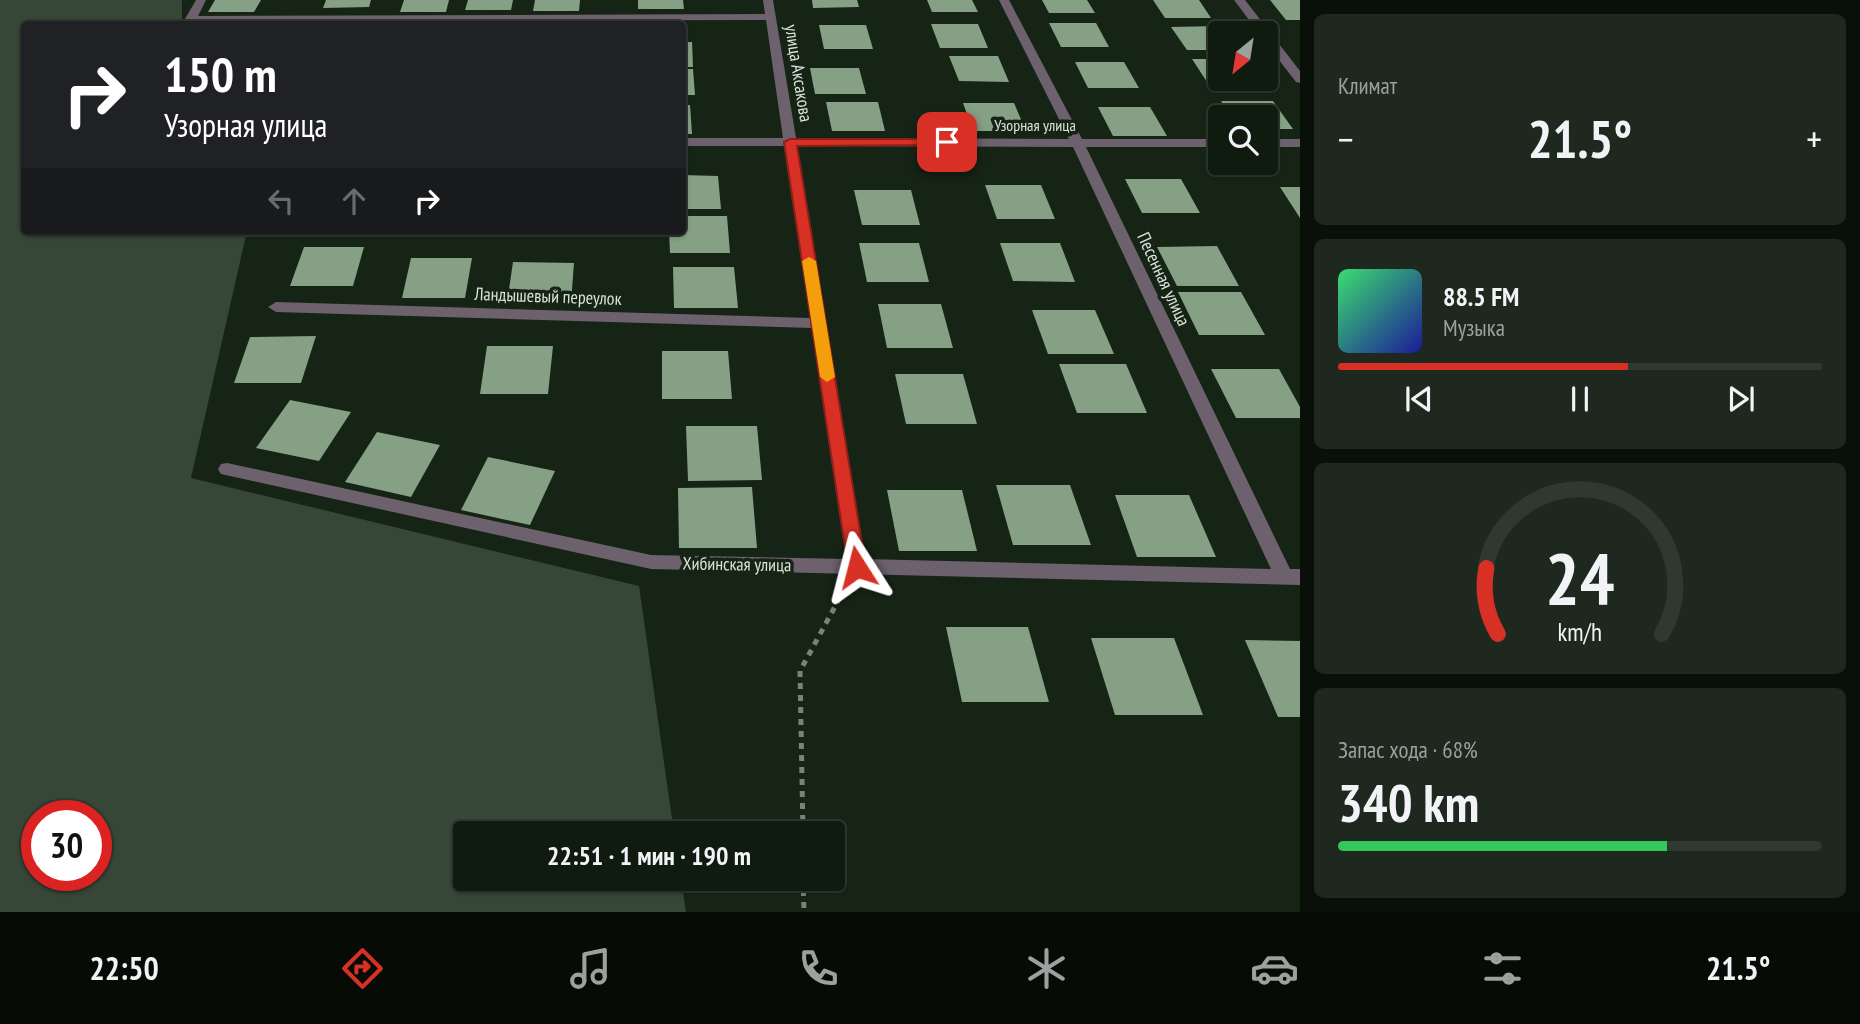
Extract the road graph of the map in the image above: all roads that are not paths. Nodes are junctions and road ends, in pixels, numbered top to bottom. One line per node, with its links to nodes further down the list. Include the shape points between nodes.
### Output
1 (201, 0): 5 (street, via 191,19)
2 (768, 0): 5 (street, улица Аксакова)
3 (1004, 0): 11 (street, Песенная улица)
4 (1239, 0): 6 (street)
5 (770, 17): 10 (street, улица Аксакова)
6 (1255, 21)
7 (1278, 51): 8 (street)
8 (1300, 79)
9 (686, 142): 10 (street, Узорная улица)
10 (790, 142): 11 (street, Узорная улица); 16 (street, улица Аксакова)
11 (1078, 143): 12 (street, Узорная улица); 19 (street, Песенная улица)
12 (1208, 143)
13 (1278, 143): 14 (street)
14 (1300, 143)
15 (276, 307): 16 (street, Ландышевый переулок)
16 (819, 323): 18 (street, улица Аксакова)
17 (227, 469): 18 (street, Хибинская улица, via 651,562)
18 (857, 567): 19 (street, Хибинская улица)
19 (1292, 577)

